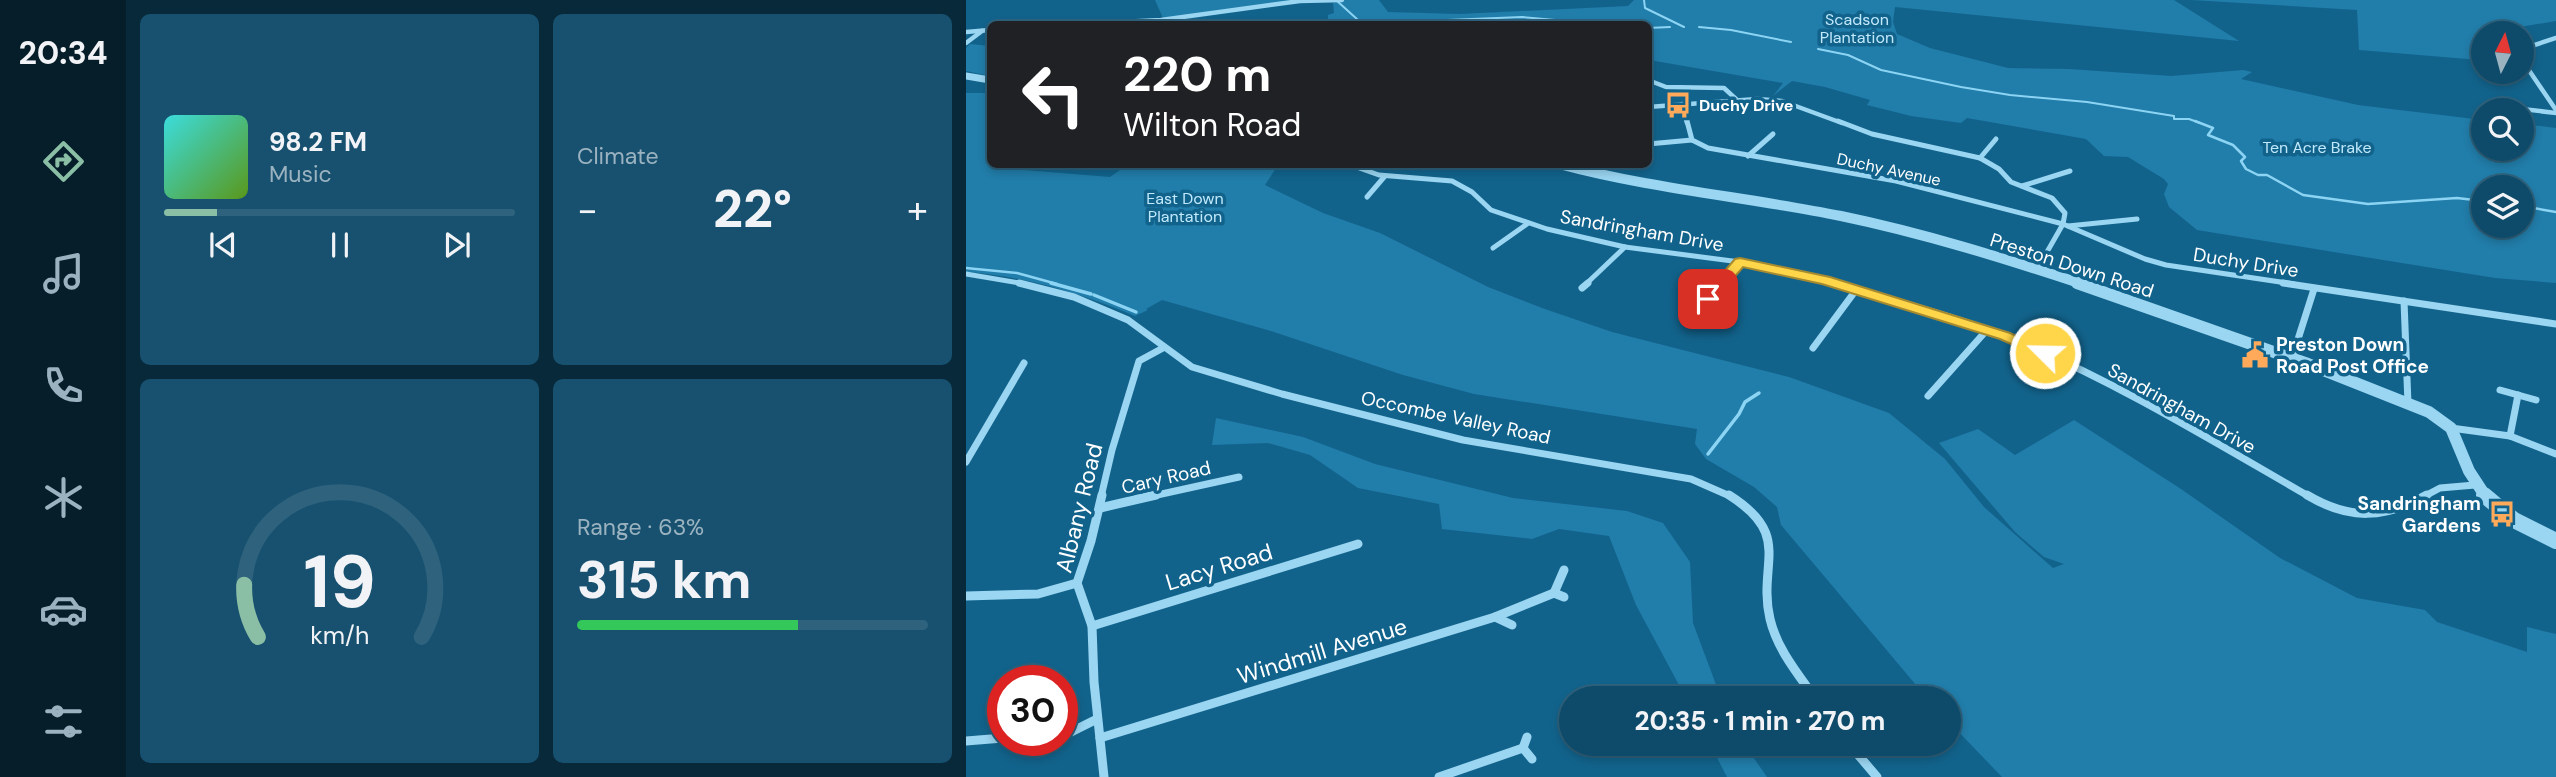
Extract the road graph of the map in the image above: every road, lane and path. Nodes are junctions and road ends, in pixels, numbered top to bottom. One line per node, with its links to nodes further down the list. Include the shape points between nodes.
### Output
1 (1342, 0): 2 (street)
2 (1334, 2): 3 (street, via 1300,1 1214,15)
3 (1125, 21)
4 (987, 30): 5 (street)
5 (982, 31): 6 (street); 8 (street)
6 (966, 32)
7 (2555, 39): 9 (street)
8 (966, 43)
9 (2534, 45)
10 (966, 76): 12 (street)
11 (2534, 78): 18 (street)
12 (987, 80)
13 (1652, 82): 14 (street, via 1666,87 1724,88)
14 (1737, 100): 15 (street); 24 (street, via 1782,101 1894,140)
15 (1682, 104): 16 (street); 21 (street)
16 (1652, 107)
17 (2534, 110): 18 (street)
18 (2556, 111)
19 (1773, 134): 23 (street)
20 (1996, 139): 24 (street)
21 (1692, 140): 22 (street); 23 (street, Duchy Avenue)
22 (1652, 144)
23 (1748, 156): 33 (street, Duchy Avenue, via 1896,181)
24 (1980, 158): 29 (street)
25 (1360, 168): 28 (street, Sandringham Drive)
26 (1575, 168): 37 (street, Preston Down Road, via 1629,182 1858,219)
27 (2070, 171): 29 (street)
28 (1385, 176): 30 (street); 32 (street, Sandringham Drive, via 1452,181 1491,210)
29 (2022, 187): 33 (street, via 2052,198 2065,213)
30 (1367, 197)
31 (2137, 219): 33 (street)
32 (1527, 224): 34 (street, Sandringham Drive); 35 (street)
33 (2065, 225): 37 (street); 40 (street, Duchy Drive, via 2166,265)
34 (1625, 247): 36 (street, Sandringham Drive); 39 (street)
35 (1493, 248)
36 (1740, 262): 41 (street, Sandringham Drive); 43 (street)
37 (2032, 269): 50 (street, Preston Down Road)
38 (966, 274): 48 (street, Occombe Valley Road, via 1074,297 1128,320)
39 (1581, 288)
40 (2315, 289): 42 (street, Duchy Drive); 50 (street)
41 (1856, 290): 46 (street, Sandringham Drive); 49 (street)
42 (2404, 301): 44 (street, Duchy Drive); 56 (street)
43 (1693, 318)
44 (2546, 324): 45 (street, Duchy Drive); 47 (street, Duchy Drive)
45 (2556, 324)
46 (1986, 331): 54 (street); 62 (street, Sandringham Drive, via 2060,360 2148,404 2325,506 2381,514 2440,488)
47 (2556, 332)
48 (1163, 348): 63 (street, Albany Road, via 1139,361); 72 (street, Occombe Valley Road, via 1192,367 1348,412 1463,440 1691,479 1738,498 1768,535 1768,609 1781,650)
49 (1813, 348)
50 (2292, 358): 56 (street, Preston Down Road)
51 (1024, 363): 60 (street)
52 (2500, 390): 53 (street)
53 (2518, 395): 55 (street); 58 (street)
54 (1928, 396)
55 (2536, 400)
56 (2408, 404): 57 (street, Preston Down Road, via 2437,416)
57 (2451, 428): 58 (street, Preston Down Road); 62 (street)
58 (2510, 436): 59 (street, Preston Down Road)
59 (2556, 454)
60 (966, 461)
61 (1239, 477): 63 (street, Cary Road)
62 (2475, 485): 64 (street, via 2502,514)
63 (1100, 508): 67 (street, Albany Road)
64 (2556, 541)
65 (1358, 544): 71 (street, Lacy Road)
66 (1564, 570): 69 (street, Windmill Avenue, via 1559,595)
67 (1077, 583): 68 (street, via 1038,594); 71 (street, Albany Road)
68 (966, 596)
69 (1495, 617): 70 (street); 75 (street, Windmill Avenue)
70 (1512, 625)
71 (1092, 626): 73 (street, Albany Road)
72 (1806, 686)
73 (1097, 719): 74 (street); 75 (street, Albany Road)
74 (1078, 728)
75 (1100, 738): 80 (street, Albany Road)
76 (987, 739): 77 (street)
77 (966, 741)
78 (1859, 756): 82 (street)
79 (1532, 759): 81 (street, via 1525,743)
80 (1104, 777)
81 (1439, 777)
82 (1877, 777)

